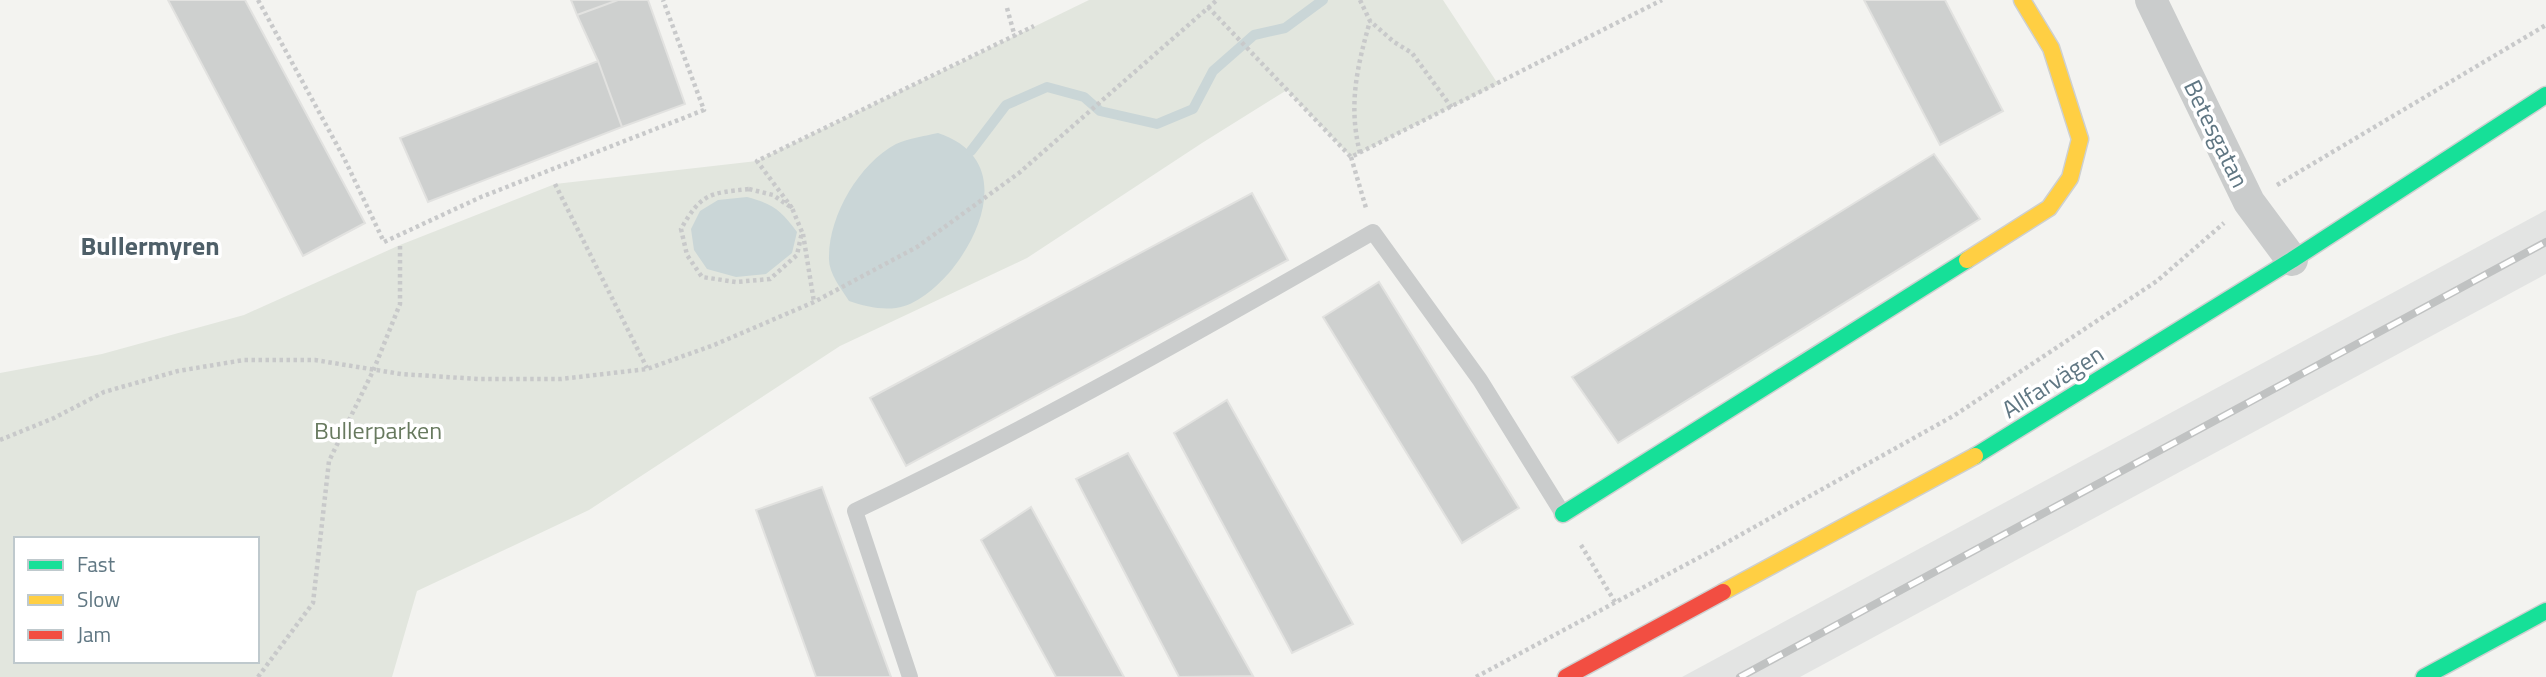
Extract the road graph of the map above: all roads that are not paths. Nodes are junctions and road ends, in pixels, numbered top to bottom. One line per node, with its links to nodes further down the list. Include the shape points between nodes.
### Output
1 (2022, 0): 5 (street, via 2051,48 2080,138 2070,178 2049,208)
2 (2151, 0): 4 (street, Betesgatan, via 2249,202)
3 (2546, 95): 4 (street, Allfarvägen)
4 (2292, 260): 8 (street, Allfarvägen, via 1991,447)
5 (1563, 514): 7 (lane, via 1480,380 1373,232 996,442 855,511)
6 (2546, 611): 9 (street)
7 (910, 677)
8 (1566, 677)
9 (2424, 677)

